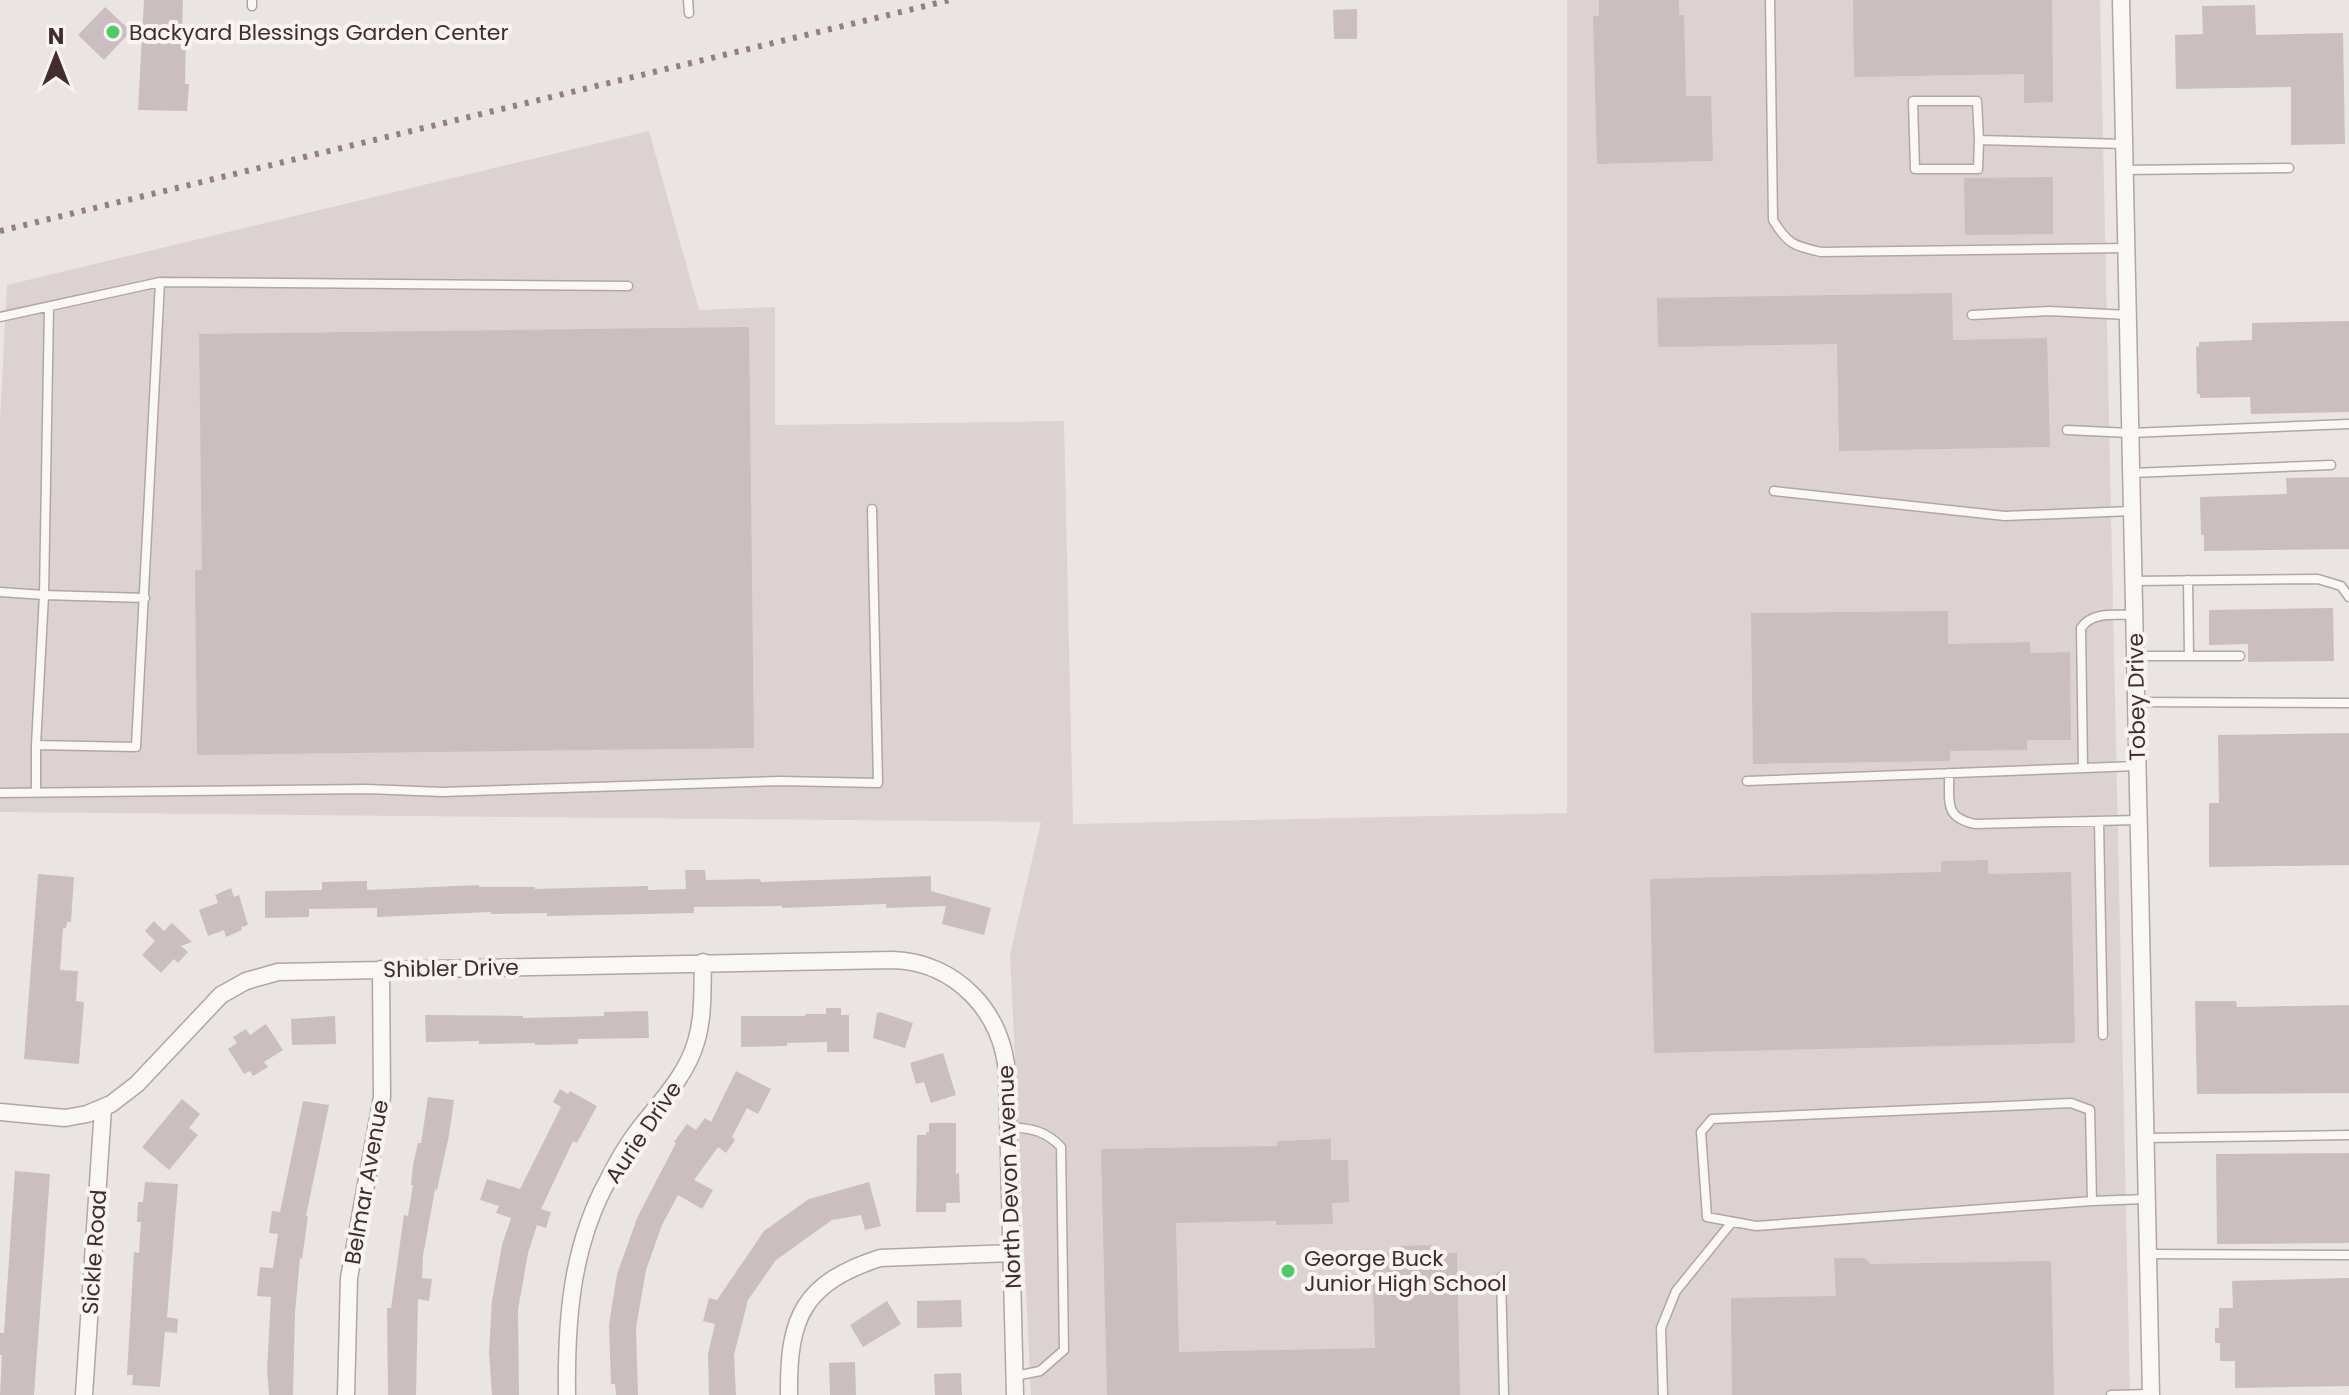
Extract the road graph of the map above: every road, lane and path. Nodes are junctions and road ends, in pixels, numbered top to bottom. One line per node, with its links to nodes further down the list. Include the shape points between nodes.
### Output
1 (688, 0): 4 (lane)
2 (1770, 0): 9 (lane, via 1773,220 1783,238 1821,252)
3 (2121, 0): 6 (street, Tobey Drive)
4 (689, 13)
5 (1979, 140): 5 (lane, via 1978,169 1915,169 1913,101 1977,101); 6 (lane)
6 (2124, 144): 8 (street, Tobey Drive)
7 (2289, 168): 8 (lane)
8 (2124, 170): 9 (street, Tobey Drive)
9 (2126, 248): 14 (street, Tobey Drive)
10 (160, 282): 11 (lane); 12 (lane); 29 (lane)
11 (628, 286)
12 (49, 307): 15 (lane); 27 (lane)
13 (1972, 315): 14 (lane)
14 (2128, 315): 18 (street, Tobey Drive)
15 (0, 317)
16 (2349, 424): 18 (lane)
17 (2067, 430): 18 (lane)
18 (2130, 433): 20 (street, Tobey Drive)
19 (2331, 465): 20 (lane)
20 (2131, 473): 23 (street, Tobey Drive)
21 (1774, 491): 23 (lane, via 2005,516)
22 (872, 509): 41 (lane, via 878,783 781,781 442,792)
23 (2132, 511): 25 (street, Tobey Drive)
24 (2188, 580): 25 (lane); 28 (lane, via 2318,579 2341,586); 32 (lane)
25 (2133, 581): 30 (street, Tobey Drive)
26 (0, 592): 27 (lane)
27 (44, 595): 29 (lane); 36 (lane)
28 (2349, 597)
29 (145, 598): 36 (lane, via 136,747)
30 (2134, 615): 31 (street, Tobey Drive); 38 (lane, via 2104,615 2088,619 2081,628)
31 (2135, 656): 32 (lane); 34 (street, Tobey Drive)
32 (2189, 656): 33 (lane)
33 (2240, 656)
34 (2136, 702): 35 (lane); 37 (street, Tobey Drive)
35 (2349, 703)
36 (36, 745): 41 (lane)
37 (2137, 766): 38 (lane); 43 (street, Tobey Drive)
38 (2083, 768): 39 (lane)
39 (1949, 773): 40 (lane); 44 (lane, via 1950,810 1959,821)
40 (1747, 781)
41 (36, 792): 42 (lane)
42 (0, 793)
43 (2138, 820): 44 (lane); 53 (street, Tobey Drive)
44 (2099, 821): 48 (lane)
45 (703, 962): 46 (street, Shibler Drive); 47 (street, Shibler Drive, via 902,960); 65 (street, Aurie Drive, via 701,1021 691,1057 624,1150 583,1242 569,1304)
46 (381, 969): 49 (street, Shibler Drive, via 290,971 237,985 214,1001 127,1094); 64 (street, Belmar Avenue, via 382,1097 349,1278)
47 (952, 978): 51 (street, North Devon Avenue, via 979,1000 998,1031 1007,1066)
48 (2103, 1035)
49 (103, 1108): 50 (street, Shibler Drive, via 65,1118); 63 (street, Sickle Road)
50 (0, 1112)
51 (1009, 1127): 57 (street, North Devon Avenue); 61 (lane, via 1049,1135 1061,1147 1064,1350 1040,1371)
52 (2349, 1135): 53 (lane)
53 (2145, 1138): 54 (street, Tobey Drive)
54 (2147, 1199): 55 (lane); 58 (street, Tobey Drive)
55 (2092, 1201): 56 (lane, via 1756,1226); 56 (lane, via 2090,1110 2071,1103 1712,1119 1701,1132 1707,1217)
56 (1732, 1222): 69 (lane, via 1676,1291 1661,1328)
57 (1012, 1253): 61 (street, North Devon Avenue); 66 (street, via 880,1258 838,1275 817,1292 797,1322 789,1356)
58 (2148, 1254): 59 (lane); 62 (street, Tobey Drive)
59 (2349, 1255)
60 (1501, 1277): 68 (lane)
61 (1015, 1377): 67 (street, North Devon Avenue)
62 (2151, 1394): 70 (lane)
63 (84, 1395)
64 (346, 1395)
65 (567, 1395)
66 (789, 1395)
67 (1015, 1395)
68 (1504, 1395)
69 (1663, 1395)
70 (2111, 1395)

